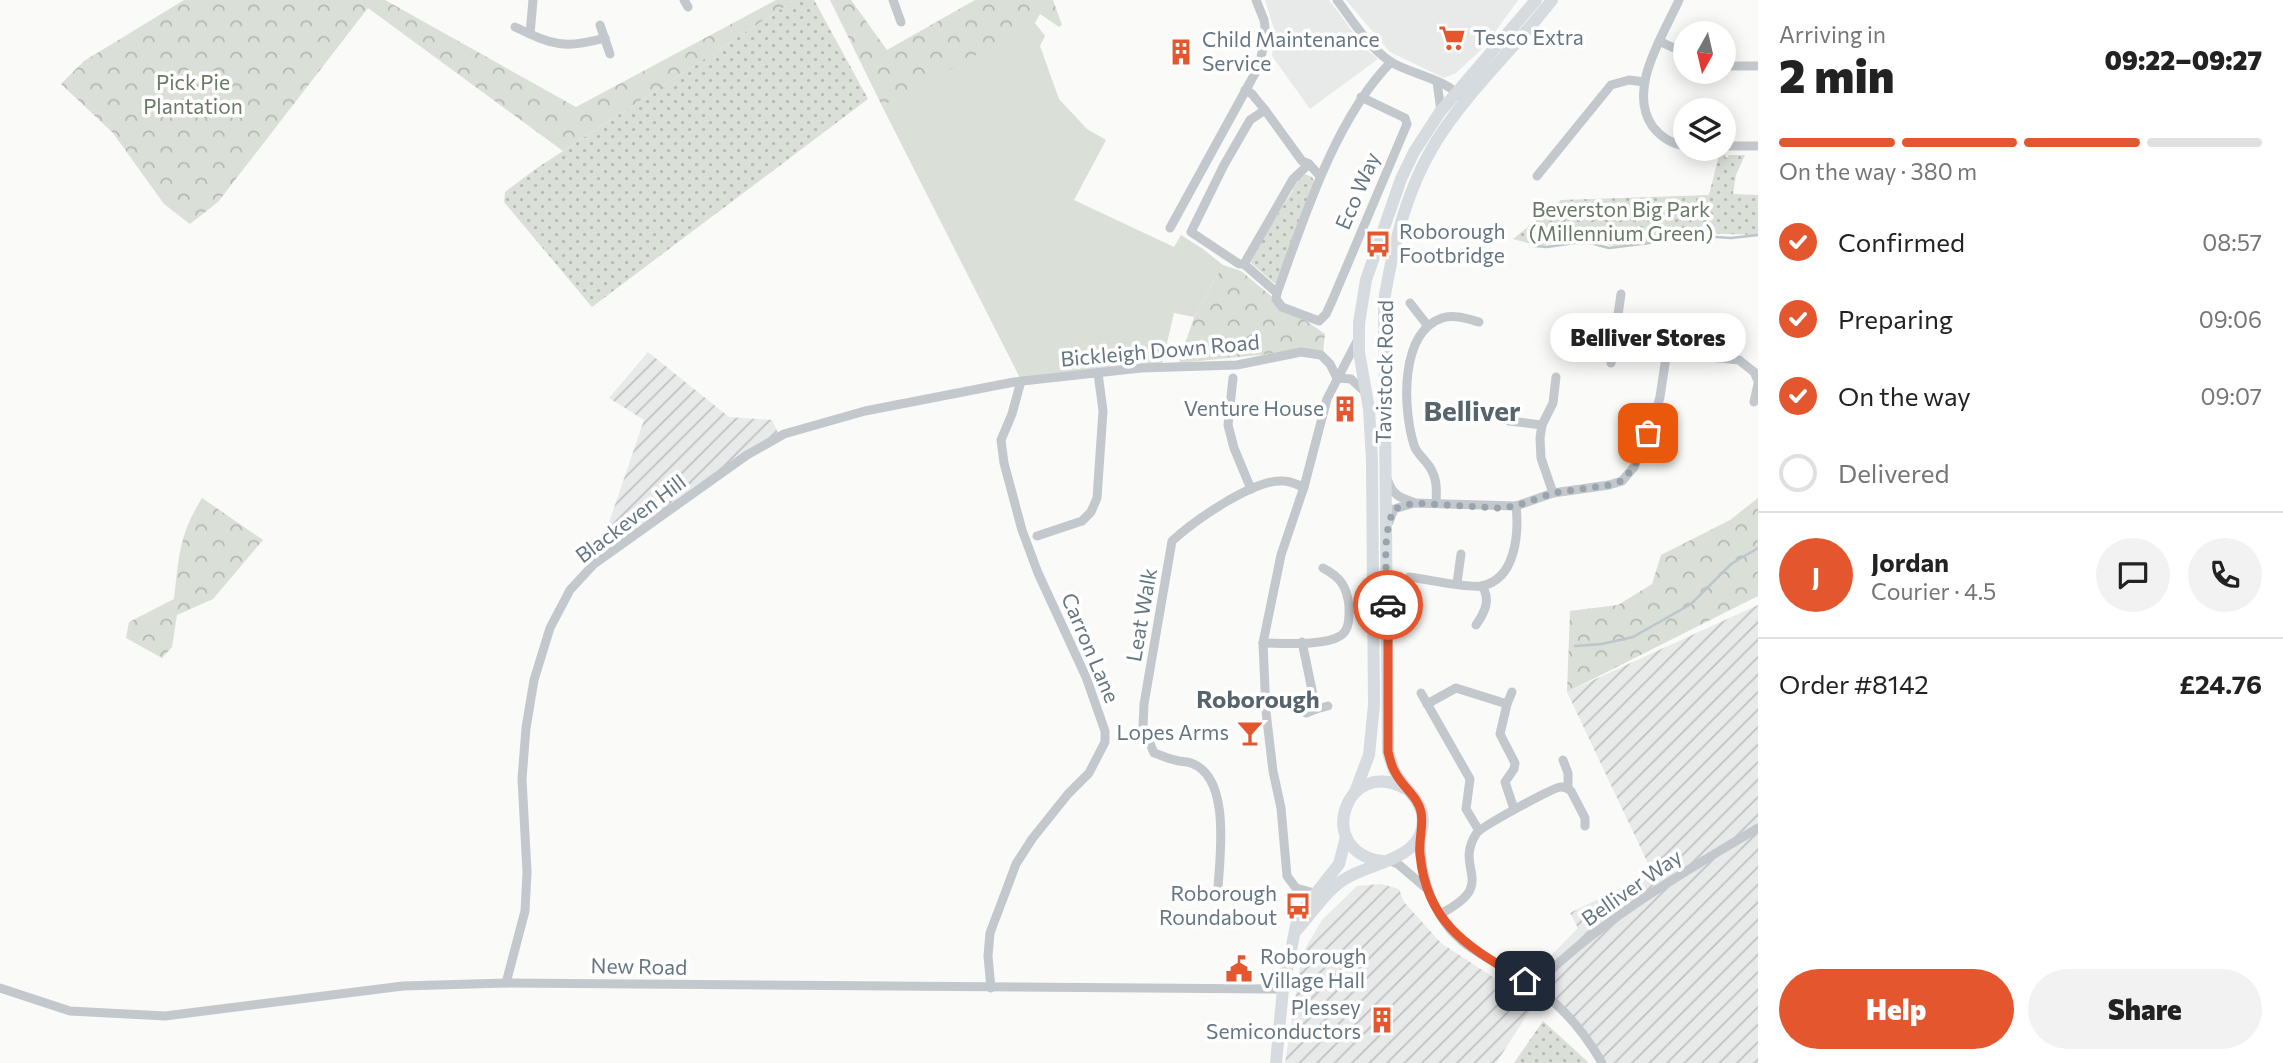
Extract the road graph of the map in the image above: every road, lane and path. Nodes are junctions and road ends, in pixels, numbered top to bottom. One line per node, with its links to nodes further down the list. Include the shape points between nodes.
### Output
1 (533, 0): 11 (street)
2 (893, 0): 8 (street)
3 (1256, 0): 21 (street, via 1264,20 1264,48)
4 (1337, 0): 16 (street)
5 (1536, 0): 22 (highway, Tavistock Road)
6 (1552, 0): 22 (highway, Tavistock Road)
7 (1679, 0): 13 (street)
8 (901, 22)
9 (600, 25): 12 (street)
10 (515, 27): 11 (street)
11 (530, 34): 12 (street, via 577,46)
12 (605, 38): 15 (street)
13 (1661, 42): 14 (street); 20 (street)
14 (1673, 48)
15 (610, 54)
16 (1391, 62): 19 (street); 23 (street, Eco Way)
17 (1736, 65): 18 (street)
18 (1758, 66)
19 (1437, 82): 22 (street); 25 (street)
20 (1644, 82): 26 (street, via 1643,100 1650,123); 31 (street, via 1611,85)
21 (1245, 90): 24 (street); 32 (street)
22 (1461, 94): 25 (highway, Tavistock Road); 53 (highway, Tavistock Road, via 1428,156 1396,236 1384,301)
23 (1361, 97): 30 (street, Eco Way); 35 (street, Eco Way, via 1405,118 1407,124 1326,314 1319,321 1282,307)
24 (1265, 110): 29 (street); 33 (street, via 1250,120 1191,232)
25 (1441, 111): 40 (highway, Tavistock Road, via 1397,189 1366,280)
26 (1673, 141)
27 (1736, 146): 28 (street)
28 (1758, 146)
29 (1309, 164): 30 (street); 33 (street, via 1293,179)
30 (1320, 176): 35 (street, Eco Way)
31 (1537, 176)
32 (1170, 228)
33 (1244, 264): 35 (street)
34 (1621, 294): 39 (street)
35 (1277, 296)
36 (1410, 303): 38 (street)
37 (1479, 322): 38 (street, via 1454,316)
38 (1428, 326): 58 (street, via 1408,364 1408,398 1415,448 1435,475)
39 (1616, 331): 41 (street, via 1656,338); 42 (street)
40 (1359, 332): 46 (street, Tavistock Road); 49 (highway, Tavistock Road)
41 (1670, 353): 48 (street, via 1739,360 1754,372); 56 (street, via 1653,423 1634,467 1622,481)
42 (1611, 363)
43 (1098, 373): 46 (street, Bickleigh Down Road, via 1237,365 1301,352 1321,355); 47 (street, Bickleigh Down Road); 60 (street, via 1103,421 1097,498 1082,522)
44 (1556, 377): 52 (street, via 1553,403)
45 (1233, 378): 55 (street, via 1228,425)
46 (1337, 378): 49 (street, Tavistock Road, via 1351,379); 54 (street, Tavistock Road)
47 (1018, 382): 93 (street, Blackeven Hill, via 865,411 784,434 747,455 594,565 570,590 550,628 526,728 525,911); 96 (street, Carron Lane, via 1001,440 1004,463 1022,530 1086,677 1105,742 1089,773 1016,864 990,933)
48 (1758, 382): 50 (street)
49 (1367, 394): 80 (highway, Tavistock Road, via 1374,705 1369,755)
50 (1754, 402)
51 (1509, 421): 52 (street)
52 (1542, 425): 56 (street, via 1541,458)
53 (1384, 462): 57 (street, via 1391,490); 61 (highway, Tavistock Road)
54 (1304, 487): 55 (street, Leat Walk, via 1283,481); 69 (street, Tavistock Road, via 1281,555)
55 (1251, 489): 88 (street, Leat Walk, via 1209,512 1172,541 1144,704 1143,727 1154,753 1192,763 1209,777 1216,793 1221,822)
56 (1553, 493): 59 (street)
57 (1414, 503): 58 (street); 61 (street, via 1394,509)
58 (1436, 503): 59 (street)
59 (1516, 506): 66 (street, via 1514,553 1499,576)
60 (1037, 536)
61 (1386, 541): 79 (highway, Tavistock Road, via 1388,752)
62 (1461, 554): 65 (street)
63 (1323, 568): 68 (street, via 1338,576 1345,587 1346,629 1339,637)
64 (1409, 577): 65 (street)
65 (1457, 583): 66 (street)
66 (1482, 586): 67 (street, via 1486,609)
67 (1476, 625)
68 (1302, 642): 69 (street); 75 (street)
69 (1263, 643): 90 (street, Tavistock Road, via 1266,722 1287,876 1296,888)
70 (1512, 692): 73 (street)
71 (1421, 693): 72 (street)
72 (1427, 704): 73 (street, via 1456,688); 84 (street, via 1470,779 1466,808)
73 (1507, 704): 81 (street, via 1500,734 1515,763 1505,782)
74 (1328, 706): 75 (street)
75 (1316, 709): 76 (street)
76 (1306, 713)
77 (1563, 760): 78 (street)
78 (1568, 788): 81 (street, via 1553,789); 82 (street)
79 (1406, 789): 80 (highway, via 1379,781); 85 (highway, Tavistock Road, via 1422,813)
80 (1355, 792): 86 (highway, Tavistock Road, via 1344,810)
81 (1514, 809): 84 (street)
82 (1585, 826)
83 (1758, 828): 94 (street, Belliver Way, via 1627,911)
84 (1478, 829): 91 (street, via 1468,851 1474,878 1471,888 1461,902)
85 (1421, 831): 87 (highway, Tavistock Road, via 1408,851); 89 (street)
86 (1346, 837): 87 (highway, via 1362,855); 90 (highway, Tavistock Road, via 1339,864)
87 (1386, 861): 89 (street, via 1398,864); 92 (highway, Tavistock Road, via 1332,889)
88 (1218, 888)
89 (1427, 889): 91 (street)
90 (1314, 893): 92 (highway, Tavistock Road, via 1298,916)
91 (1440, 914): 94 (street, via 1465,944)
92 (1295, 932): 97 (highway, Tavistock Road)
93 (506, 983): 95 (street, New Road, via 403,986 165,1016 70,1011); 96 (street, New Road)
94 (1534, 986): 99 (street, via 1579,1027)
95 (0, 988)
96 (991, 988): 97 (street, New Road)
97 (1283, 989): 98 (highway, Tavistock Road)
98 (1276, 1063)
99 (1602, 1063)

